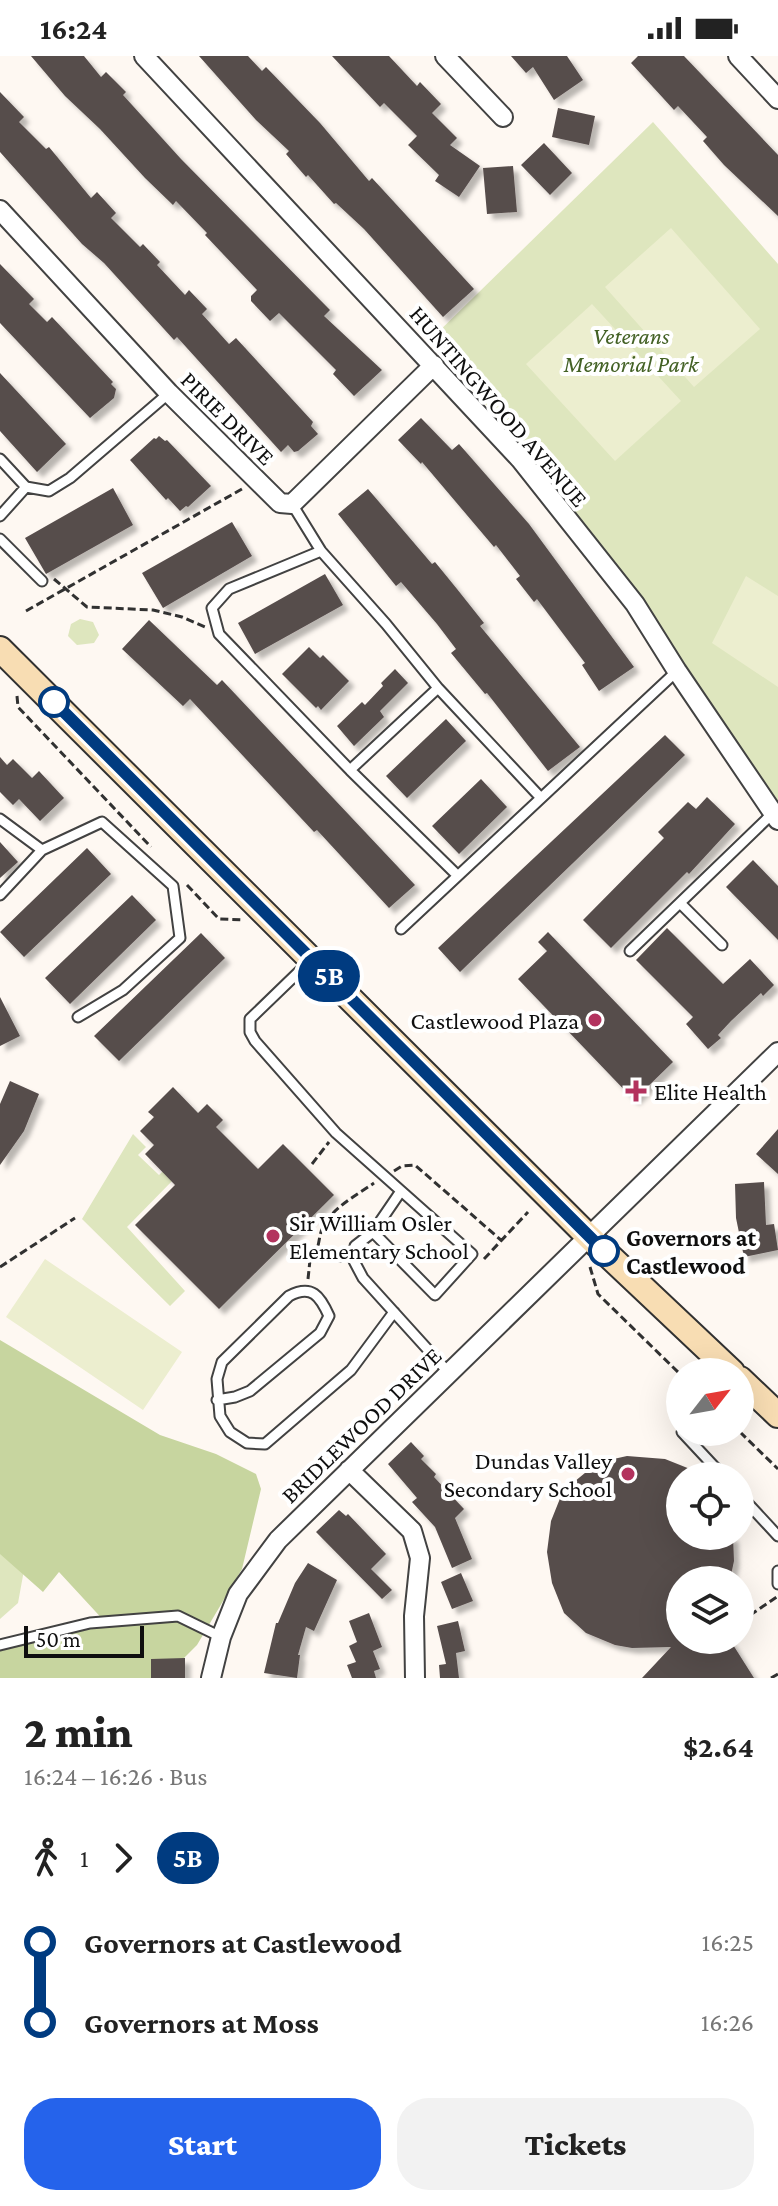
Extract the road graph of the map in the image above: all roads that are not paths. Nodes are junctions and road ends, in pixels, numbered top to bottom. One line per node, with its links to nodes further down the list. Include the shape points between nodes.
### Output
1 (144, 56): 7 (street, HUNTINGWOOD AVENUE)
2 (445, 56): 5 (street)
3 (738, 56): 4 (street)
4 (778, 99)
5 (503, 117)
6 (0, 210): 8 (street, PIRIE DRIVE)
7 (434, 365): 11 (street); 17 (street, HUNTINGWOOD AVENUE, via 520,459 635,604)
8 (169, 393): 10 (lane, via 70,478 49,491); 11 (street, PIRIE DRIVE, via 256,482 280,503)
9 (0, 459): 10 (lane)
10 (26, 487): 12 (lane)
11 (292, 504): 14 (lane)
12 (0, 516)
13 (0, 539): 15 (lane)
14 (321, 551): 18 (lane); 19 (lane, via 229,589 212,608 219,634)
15 (42, 581)
16 (3, 658): 30 (main road)
17 (677, 671): 20 (lane); 21 (street, HUNTINGWOOD AVENUE)
18 (438, 688): 19 (lane); 20 (lane)
19 (350, 770): 24 (lane)
20 (541, 798): 24 (lane)
21 (775, 816): 26 (lane)
22 (0, 819): 23 (lane)
23 (42, 850): 25 (lane); 31 (lane, via 102,822 173,886 180,938 123,990)
24 (457, 875): 27 (lane)
25 (0, 895)
26 (680, 903): 28 (lane); 29 (lane)
27 (401, 929)
28 (722, 945)
29 (630, 951)
30 (312, 959): 33 (lane, via 250,1019 250,1032 336,1133); 35 (main road)
31 (78, 1017)
32 (778, 1052): 35 (street, BRIDLEWOOD DRIVE)
33 (401, 1191): 34 (lane); 34 (lane, via 472,1254 435,1295)
34 (373, 1232): 36 (lane, via 355,1246 354,1261)
35 (589, 1248): 37 (main road); 38 (street, BRIDLEWOOD DRIVE)
36 (394, 1312): 38 (lane); 40 (lane, via 351,1370 265,1444 247,1443 230,1432)
37 (716, 1358)
38 (449, 1373): 44 (street, BRIDLEWOOD DRIVE)
39 (754, 1392): 41 (main road)
40 (217, 1400): 40 (lane, via 250,1391 320,1333 329,1316 312,1292 289,1296 222,1362)
41 (778, 1415)
42 (696, 1446): 43 (lane)
43 (710, 1462)
44 (349, 1470): 49 (street, BRIDLEWOOD DRIVE, via 278,1540 238,1594); 52 (street, via 412,1531 420,1558)
45 (754, 1510): 46 (lane)
46 (778, 1536)
47 (778, 1571): 48 (lane)
48 (778, 1584)
49 (221, 1637): 50 (lane, via 178,1616 90,1623); 51 (street, BRIDLEWOOD DRIVE)
50 (0, 1645)
51 (211, 1678)
52 (415, 1678)

